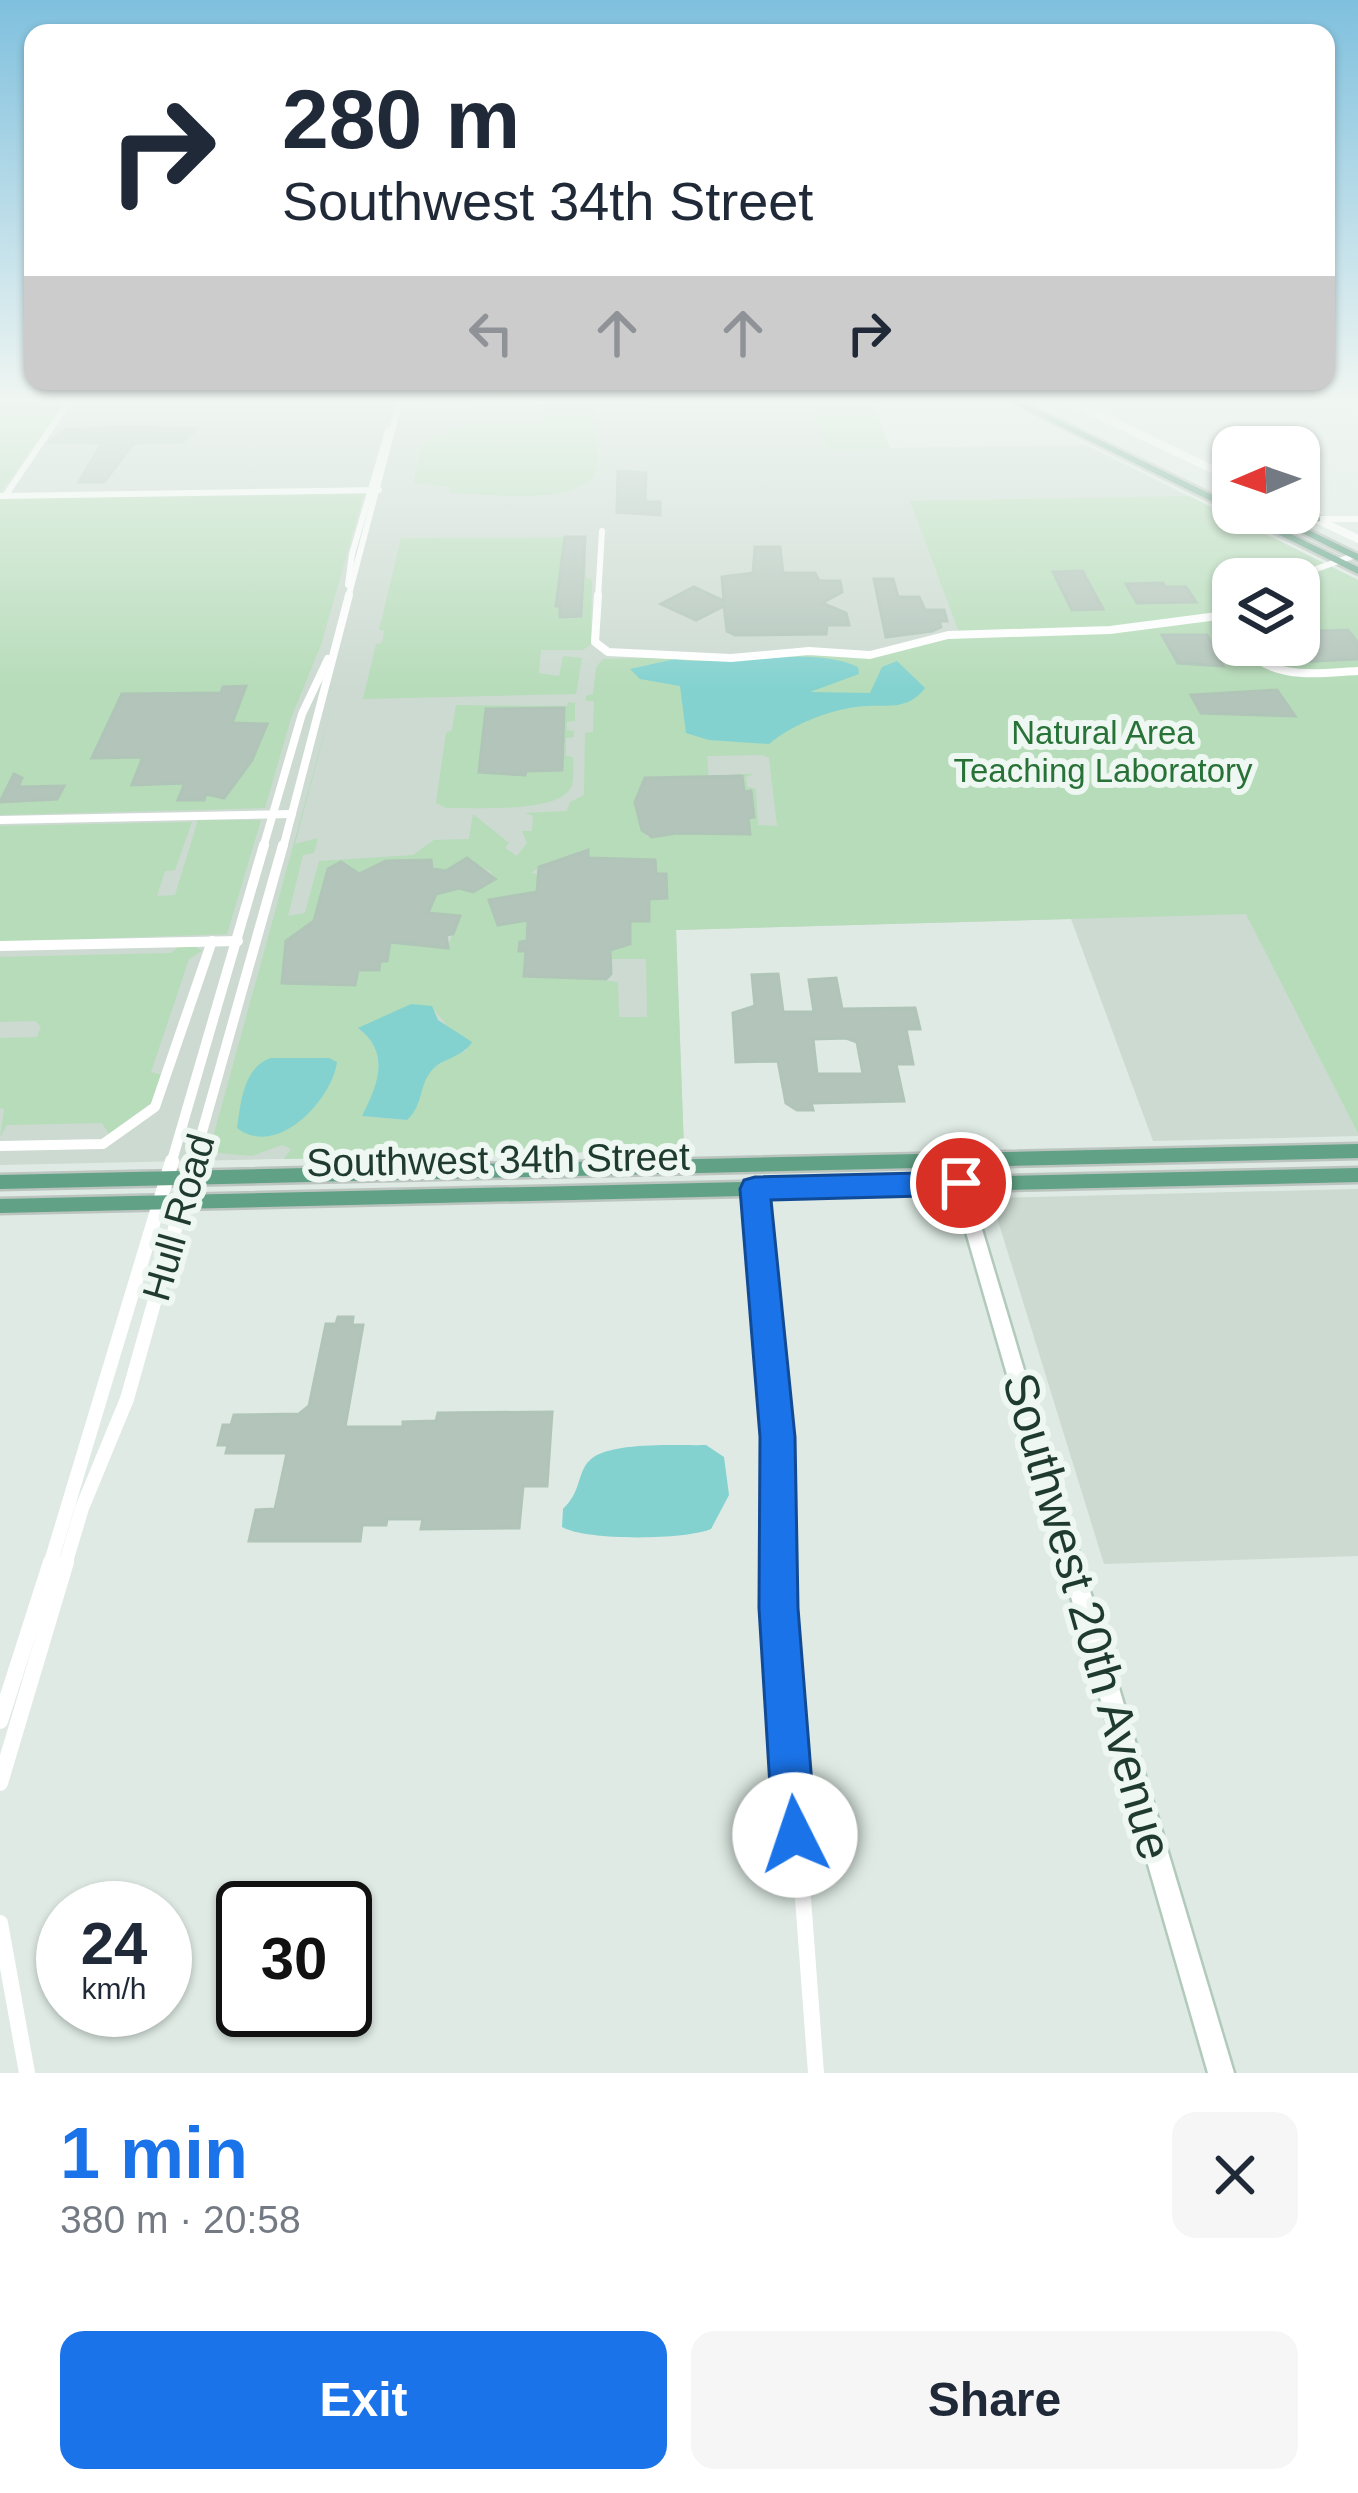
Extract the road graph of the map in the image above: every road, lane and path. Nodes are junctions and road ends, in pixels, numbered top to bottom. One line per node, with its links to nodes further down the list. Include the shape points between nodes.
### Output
1 (373, 497): 14 (street, Hull Road)
2 (1320, 519): 3 (street)
3 (1358, 519)
4 (1320, 521): 8 (street)
5 (602, 531): 13 (street, via 595,639 602,650 867,655 951,634 1107,630)
6 (1283, 534): 10 (main road)
7 (1309, 534): 9 (main road)
8 (1358, 539)
9 (1356, 557): 10 (street)
10 (1337, 561): 11 (street); 12 (main road)
11 (1320, 567)
12 (1358, 571)
13 (1212, 617)
14 (334, 645): 17 (street, Hull Road, via 302,714); 18 (street, Hull Road)
15 (1262, 666): 16 (street)
16 (1358, 671)
17 (274, 814): 18 (street); 19 (street); 20 (street, Hull Road)
18 (292, 814): 21 (street, Hull Road)
19 (0, 820)
20 (236, 940): 21 (street); 22 (street); 30 (street, Hull Road)
21 (254, 940): 31 (street, Hull Road)
22 (212, 941): 23 (street); 24 (street, via 155,1107 103,1144)
23 (0, 946)
24 (0, 1147)
25 (1358, 1151): 26 (main road, Southwest 34th Street)
26 (1297, 1152): 27 (main road, Southwest 34th Street); 32 (main road, via 1208,1166)
27 (953, 1159): 28 (main road, Southwest 34th Street); 34 (main road, Southwest 20th Avenue)
28 (865, 1162): 31 (main road, Southwest 34th Street); 35 (main road, via 770,1175)
29 (1358, 1175): 32 (main road, Southwest 34th Street)
30 (167, 1178): 31 (main road, Southwest 34th Street); 33 (main road, Southwest 34th Street); 36 (street, Hull Road)
31 (190, 1178): 37 (street, Hull Road)
32 (1198, 1178): 34 (main road, Southwest 34th Street)
33 (0, 1182)
34 (961, 1183): 35 (main road, Southwest 34th Street); 44 (main road, Southwest 20th Avenue)
35 (755, 1189): 37 (main road, Southwest 34th Street); 43 (street)
36 (161, 1202): 37 (main road, Southwest 34th Street); 38 (main road, Southwest 34th Street); 39 (street, Hull Road)
37 (183, 1202): 40 (street, Hull Road)
38 (0, 1206)
39 (0, 1721)
40 (0, 1783)
41 (0, 1923): 42 (street)
42 (27, 2073)
43 (815, 2073)
44 (1221, 2073)

